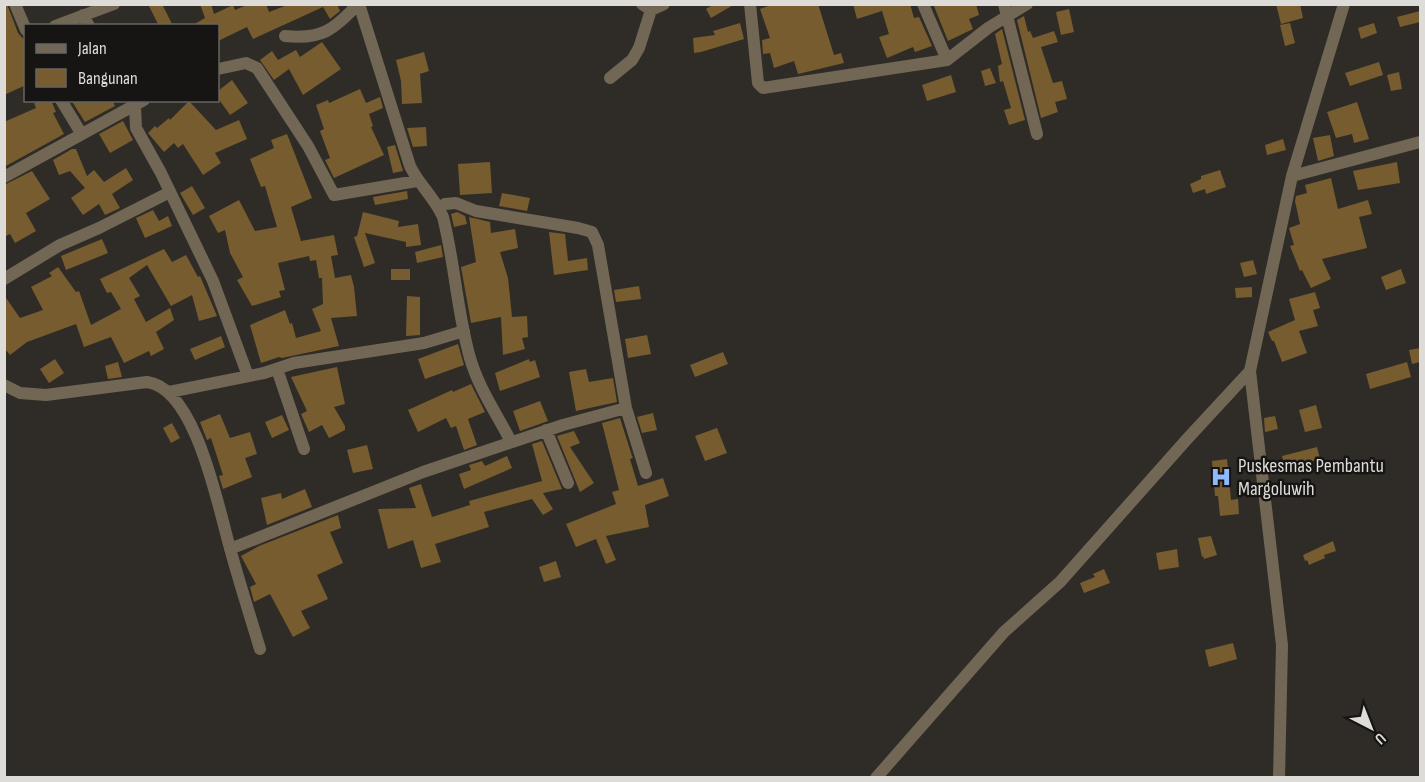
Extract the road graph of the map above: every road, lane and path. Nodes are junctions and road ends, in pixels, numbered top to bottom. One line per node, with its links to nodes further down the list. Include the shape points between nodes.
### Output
1 (15, 4): 13 (street)
2 (114, 4): 11 (street)
3 (358, 4): 14 (street, via 335,28 301,38); 25 (street)
4 (664, 4): 9 (street)
5 (750, 4): 15 (street, via 758,83 763,88)
6 (923, 4): 15 (street)
7 (1027, 4): 10 (street)
8 (1344, 4): 23 (street)
9 (646, 7): 17 (street, via 639,48 632,60)
10 (1006, 11): 15 (street); 21 (street)
11 (86, 20): 12 (street)
12 (66, 24)
13 (24, 25)
14 (285, 36)
15 (946, 60)
16 (219, 69): 25 (street, via 246,63 256,68 308,146 334,195)
17 (610, 78)
18 (62, 102): 20 (street)
19 (137, 102): 20 (street); 26 (street, via 136,128)
20 (81, 133): 24 (street)
21 (1037, 134)
22 (1420, 142): 23 (street)
23 (1292, 176): 31 (street)
24 (4, 177)
25 (417, 181): 27 (street)
26 (170, 192): 28 (street, via 60,245); 32 (street, via 213,281)
27 (439, 208): 29 (street, via 447,231); 35 (street, via 456,203 476,212 592,232 598,245)
28 (4, 279)
29 (464, 332): 30 (street, via 424,343 310,360); 37 (street, via 475,372)
30 (277, 369): 32 (street); 38 (street)
31 (1250, 371): 43 (street, via 1060,582 1004,632); 44 (street, via 1282,645)
32 (248, 376): 34 (street)
33 (4, 385): 34 (street, via 20,393 46,395 147,382)
34 (169, 392): 41 (street, via 206,460)
35 (626, 408): 36 (street); 39 (street)
36 (546, 430): 37 (street); 40 (street)
37 (511, 442): 41 (street, via 423,472)
38 (304, 449)
39 (646, 473)
40 (568, 483)
41 (230, 549): 42 (street)
42 (260, 649)
43 (876, 777)
44 (1279, 777)

